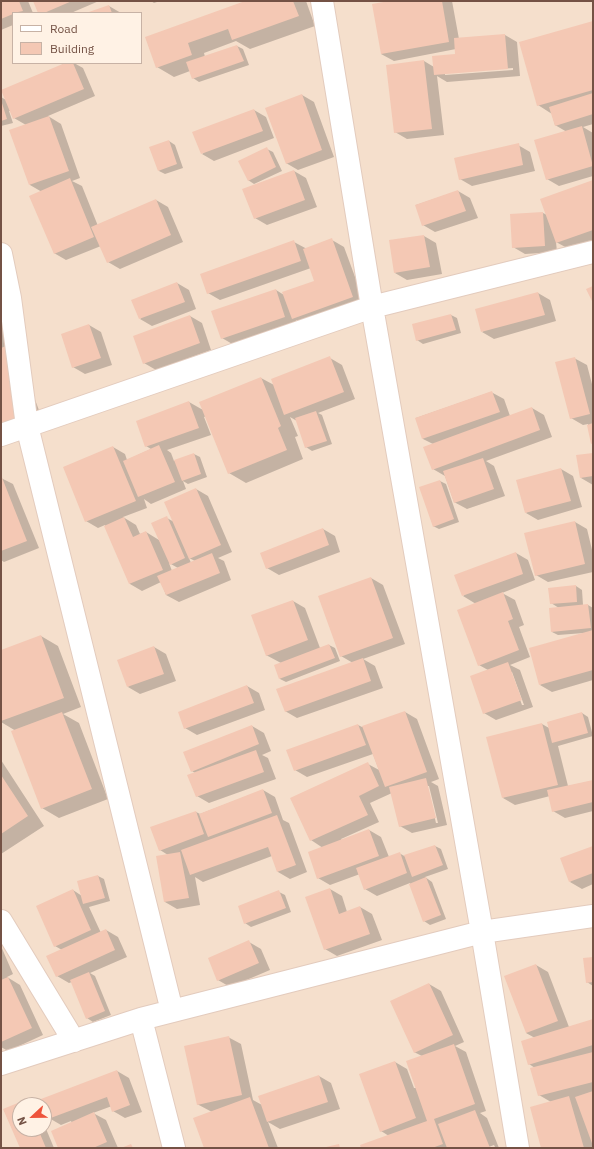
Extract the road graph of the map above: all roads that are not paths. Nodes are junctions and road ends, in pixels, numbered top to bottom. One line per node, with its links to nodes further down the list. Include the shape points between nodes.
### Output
1 (322, 1): 4 (street)
2 (593, 252): 4 (street)
3 (1, 254): 5 (street, via 10,298)
4 (372, 307): 5 (street); 9 (street)
5 (27, 426): 6 (street); 10 (street)
6 (1, 435)
7 (593, 916): 9 (street)
8 (1, 921): 12 (street)
9 (482, 932): 10 (street); 15 (street)
10 (172, 1011): 11 (street)
11 (141, 1019): 12 (street); 14 (street)
12 (74, 1041): 13 (street)
13 (1, 1064)
14 (174, 1148)
15 (518, 1148)

